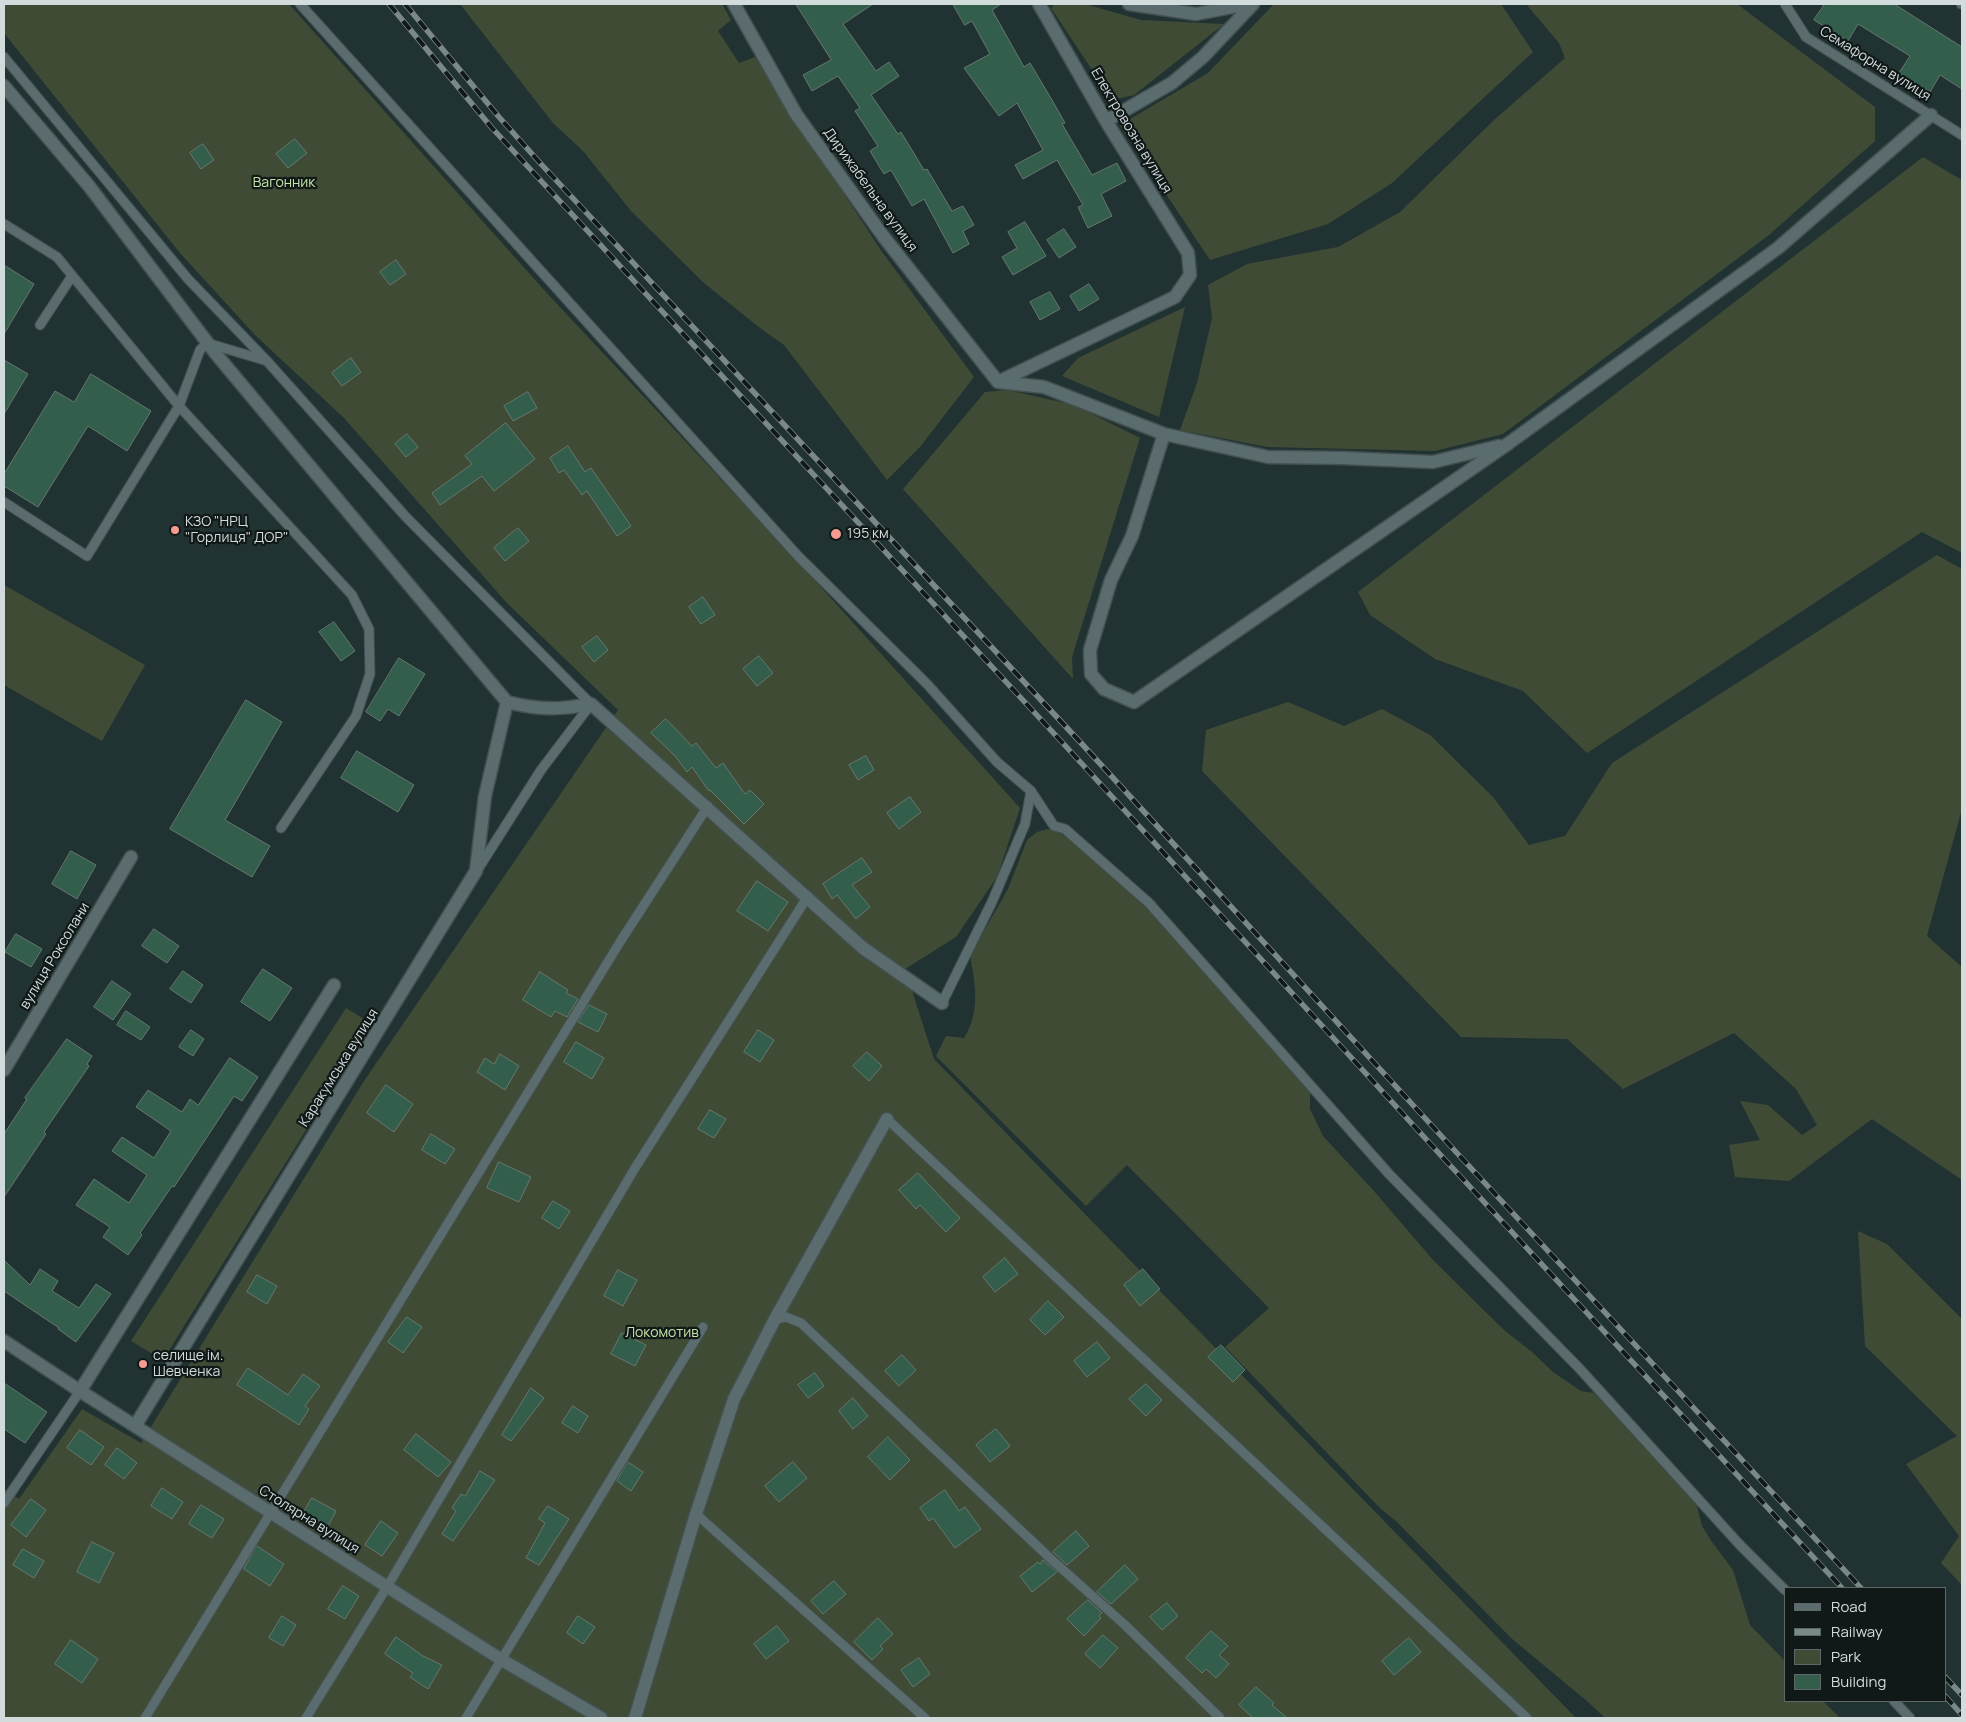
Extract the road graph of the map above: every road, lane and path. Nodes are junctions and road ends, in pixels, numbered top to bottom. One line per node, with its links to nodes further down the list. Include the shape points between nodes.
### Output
1 (300, 4): 25 (lane, via 798,556 927,684 997,762)
2 (734, 4): 18 (street, Дирижабельна вулиця, via 796,114 883,236)
3 (1040, 4): 11 (street, Електровозна вулиця)
4 (1129, 4): 5 (street, via 1196,14)
5 (1248, 4)
6 (1252, 4): 11 (street, via 1204,57 1172,83)
7 (1785, 4): 10 (lane, Семафорна вулиця, via 1806,37)
8 (4, 57): 17 (lane, via 188,279)
9 (4, 86): 16 (street, via 89,186)
10 (1931, 115): 12 (lane, Семафорна вулиця); 21 (street, via 1778,248)
11 (1106, 120): 18 (street, Електровозна вулиця, via 1188,253 1190,275 1174,297)
12 (1962, 135)
13 (4, 224): 14 (lane, via 57,258)
14 (72, 276): 15 (lane); 19 (lane)
15 (40, 325)
16 (207, 343): 17 (lane); 19 (lane, via 200,350); 23 (street)
17 (267, 361): 24 (lane, via 406,518)
18 (998, 382): 20 (street, via 1044,387)
19 (179, 406): 22 (lane, via 87,556); 27 (lane, via 352,595 369,629 370,674 356,716)
20 (1164, 434): 21 (street, via 1268,457 1433,462); 21 (street, via 1132,536 1111,580 1090,650 1092,674 1104,689 1134,702)
21 (1509, 443)
22 (4, 502)
23 (507, 702): 24 (street, via 533,708 565,709); 29 (street, Каракумська вулиця, via 485,796)
24 (591, 704): 26 (street); 29 (lane, via 541,770)
25 (1031, 791): 32 (lane, via 1025,824 992,902); 44 (lane, via 1054,826 1065,829 1149,903 1388,1174 1579,1368)
26 (708, 806): 30 (street); 41 (lane, via 620,942)
27 (281, 828)
28 (131, 857): 33 (street, вулиця Роксолани)
29 (476, 871): 39 (street, Каракумська вулиця)
30 (808, 896): 32 (street, via 863,948); 43 (lane, via 635,1168)
31 (334, 985): 38 (street)
32 (942, 1003)
33 (4, 1070)
34 (887, 1120): 35 (street); 54 (lane)
35 (775, 1319): 42 (street, via 734,1399); 53 (lane, via 786,1317 801,1323 1125,1625)
36 (703, 1327): 45 (lane)
37 (4, 1341): 38 (street, Столярна вулиця)
38 (80, 1392): 39 (street, Столярна вулиця); 40 (lane)
39 (135, 1426): 41 (street, Столярна вулиця)
40 (4, 1504)
41 (270, 1513): 43 (street, Столярна вулиця); 47 (lane)
42 (696, 1514): 51 (street); 52 (lane)
43 (387, 1587): 45 (street, Столярна вулиця); 48 (lane)
44 (1784, 1589)
45 (502, 1660): 49 (lane); 50 (street, Столярна вулиця)
46 (1895, 1702): 55 (lane)
47 (144, 1718)
48 (306, 1718)
49 (466, 1718)
50 (601, 1718)
51 (635, 1718)
52 (925, 1718)
53 (1220, 1718)
54 (1527, 1718)
55 (1910, 1718)

